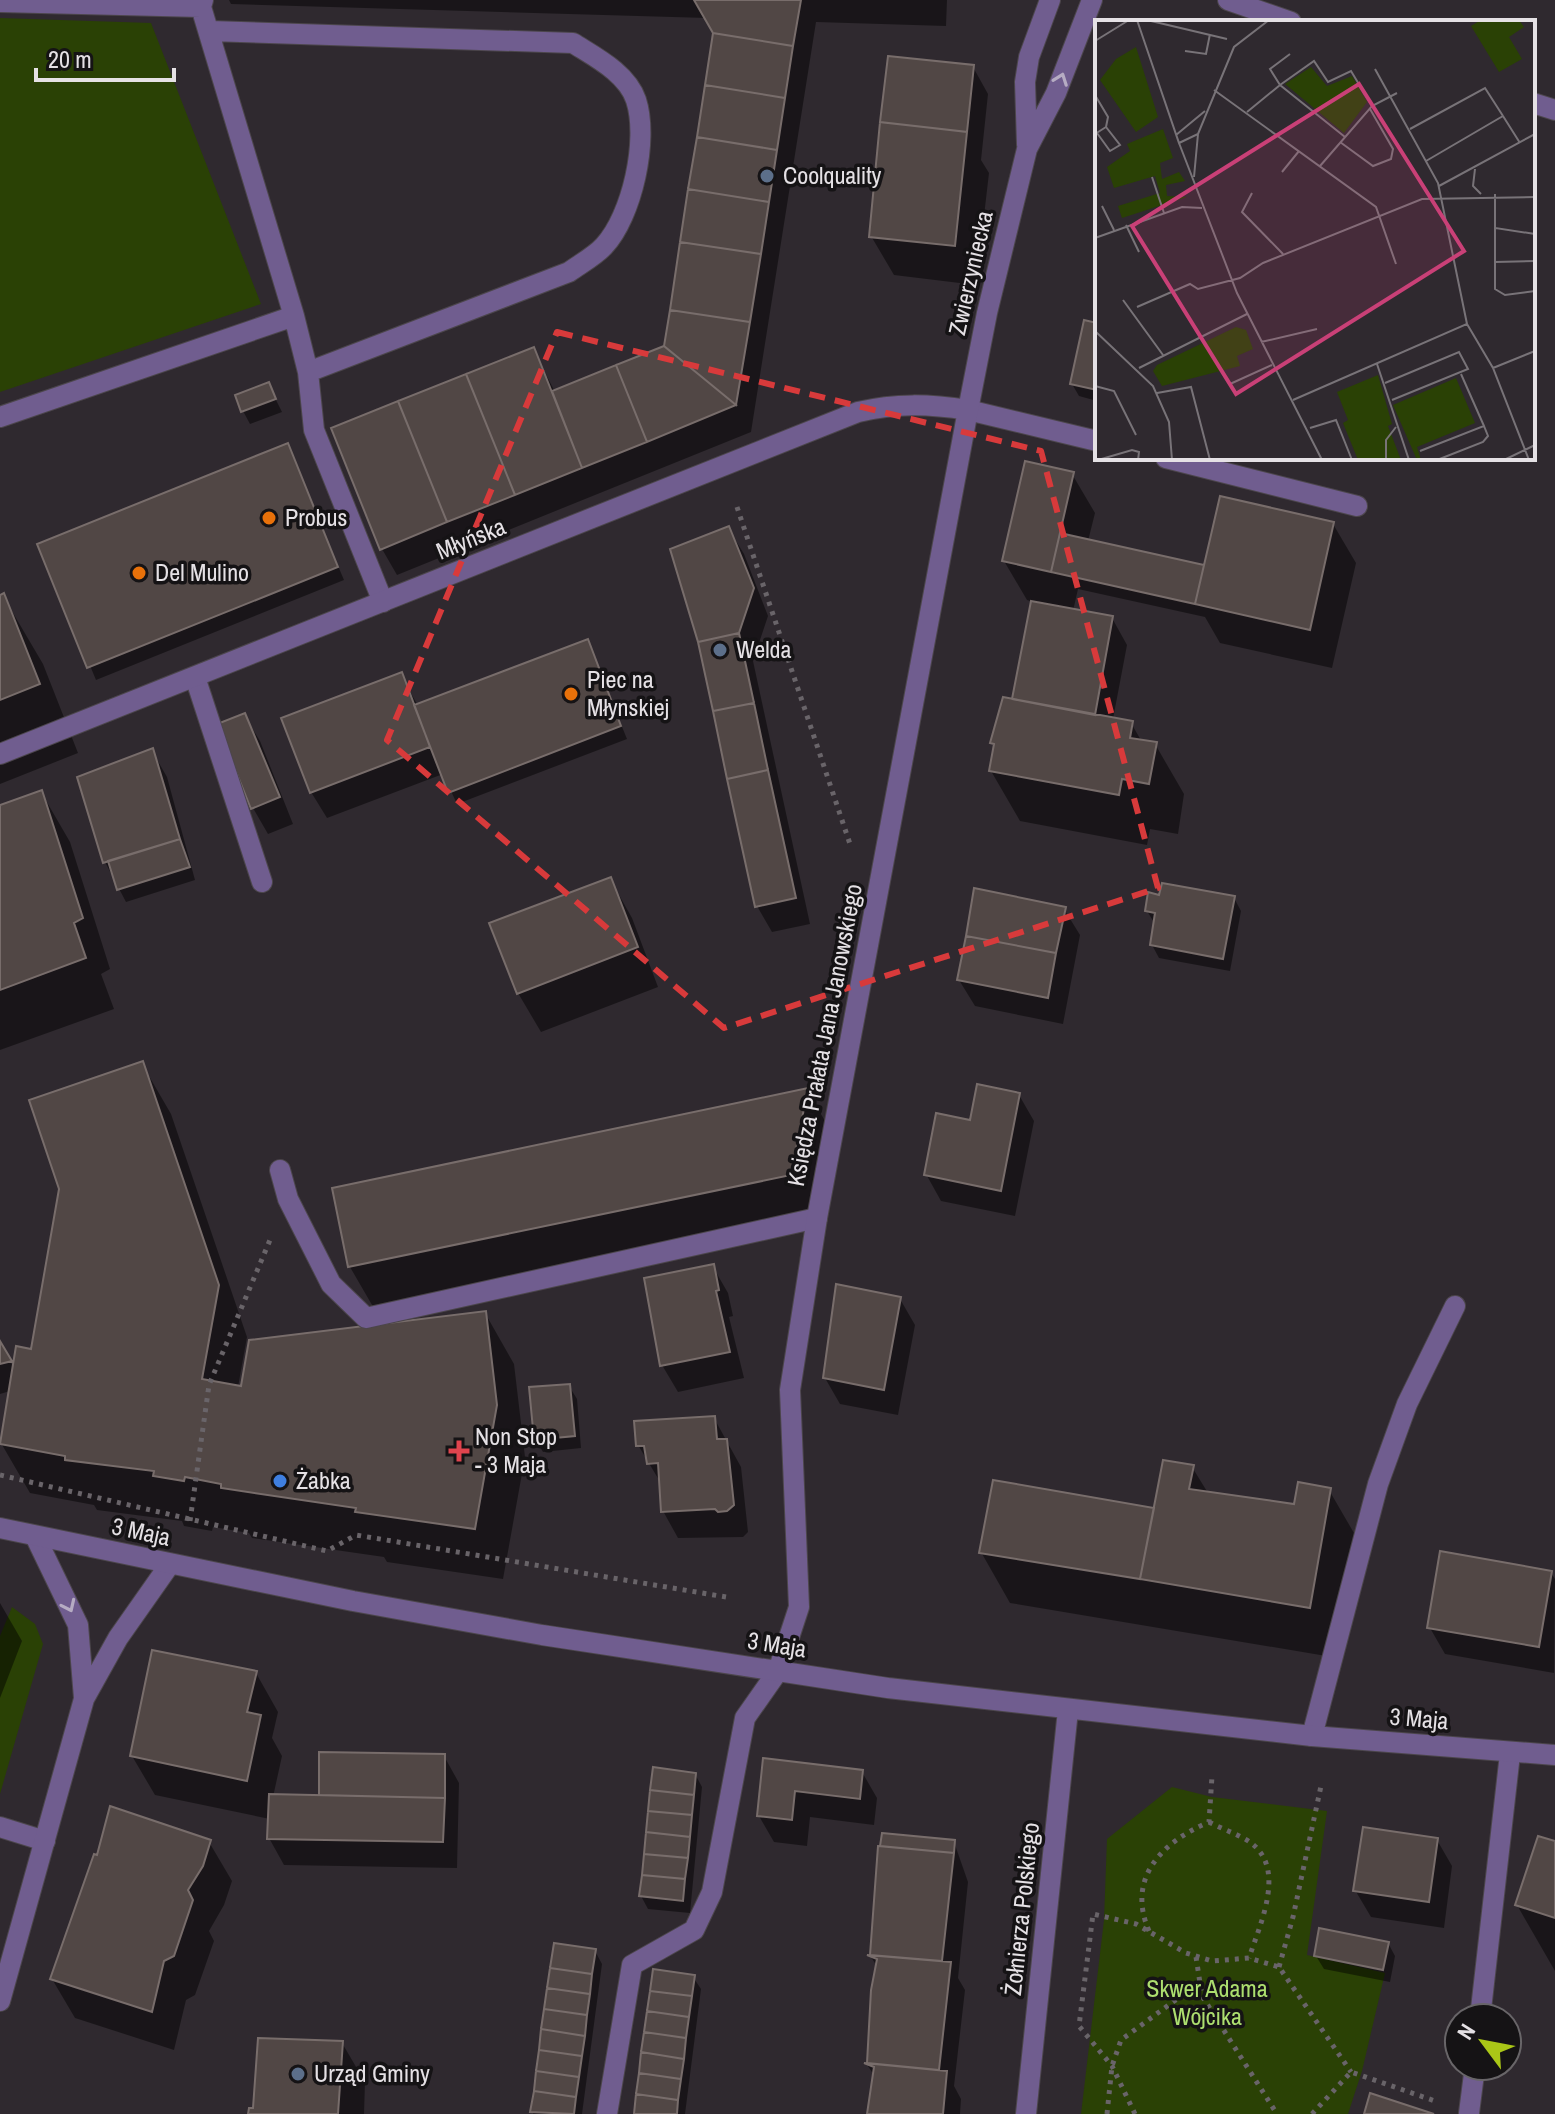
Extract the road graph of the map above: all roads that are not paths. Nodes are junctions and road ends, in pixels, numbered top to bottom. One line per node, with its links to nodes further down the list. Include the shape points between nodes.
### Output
1 (1050, 0): 10 (street, Zwierzyniecka, via 1025,82)
2 (1092, 0): 10 (street, Zwierzyniecka, one-way to 2, via 1056,93)
3 (1228, 0): 6 (street)
4 (0, 2): 5 (street)
5 (202, 3): 7 (street)
6 (1285, 20)
7 (210, 31): 11 (street); 12 (street, via 573,43 610,66 635,98 641,140 630,196 604,247 569,272)
8 (1535, 104): 9 (street)
9 (1555, 110)
10 (1027, 149): 13 (street, Zwierzyniecka)
11 (294, 316): 12 (street); 14 (street)
12 (308, 372): 18 (street, via 314,430)
13 (968, 410): 15 (street, Młyńska); 18 (street, Młyńska, via 890,404 858,412); 23 (street, Księdza Prałata Jana Janowskiego)
14 (0, 417)
15 (1095, 441)
16 (1174, 460): 17 (street)
17 (1357, 506)
18 (383, 602): 19 (street, Młyńska)
19 (195, 677): 20 (street, Młyńska); 21 (street)
20 (0, 754)
21 (262, 882)
22 (280, 1170): 23 (street, via 288,1199 331,1284 366,1318)
23 (817, 1218): 28 (street, Księdza Prałata Jana Janowskiego, via 790,1390 799,1607)
24 (1455, 1306): 31 (street, via 1407,1404 1378,1484)
25 (0, 1528): 26 (street, 3 Maja)
26 (35, 1536): 27 (street, 3 Maja); 29 (street, one-way to 29, via 78,1625)
27 (170, 1564): 28 (street, 3 Maja, via 542,1635); 29 (street, via 118,1638)
28 (778, 1671): 30 (street, 3 Maja); 40 (street, Księdza Prałata Jana Janowskiego, via 745,1718 712,1892 694,1930 632,1965)
29 (84, 1699): 35 (street)
30 (1068, 1710): 31 (street, 3 Maja); 41 (street, Żołnierza Polskiego)
31 (1312, 1736): 32 (street, 3 Maja)
32 (1510, 1754): 33 (street, 3 Maja); 37 (street)
33 (1555, 1755)
34 (0, 1827): 35 (street)
35 (45, 1841): 36 (street)
36 (0, 2001)
37 (1482, 2002)
38 (1473, 2082): 39 (street)
39 (1469, 2113)
40 (607, 2114)
41 (1026, 2114)

